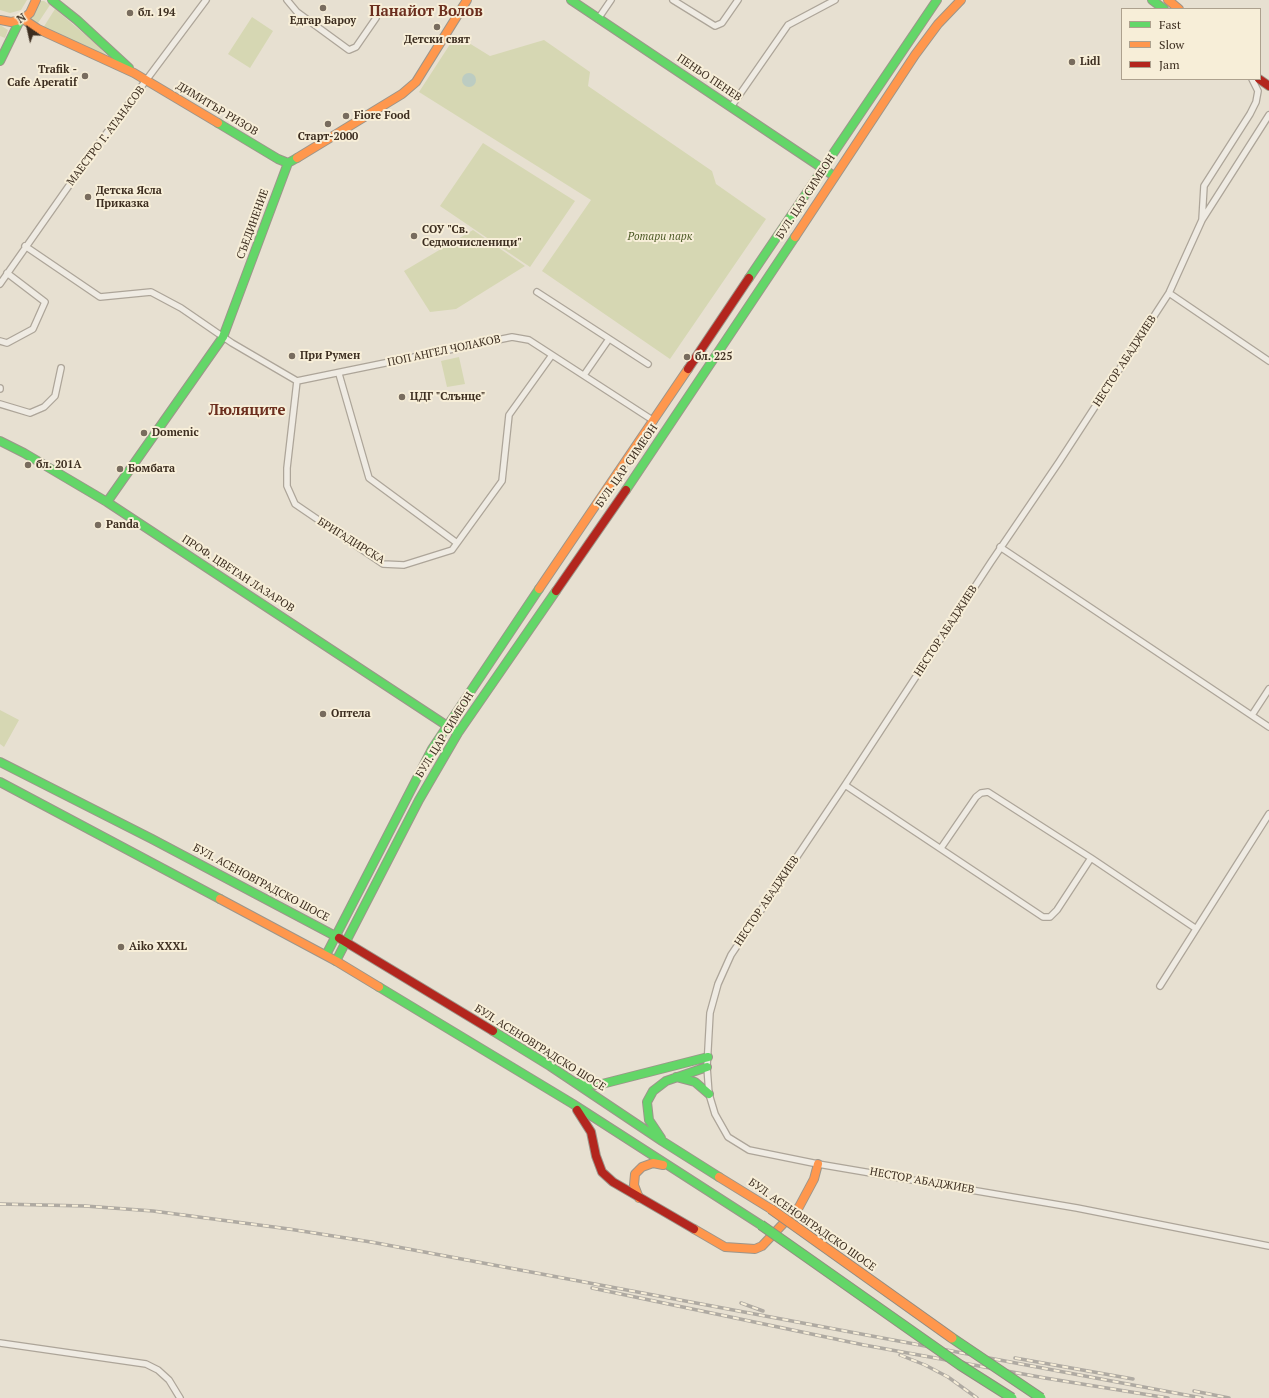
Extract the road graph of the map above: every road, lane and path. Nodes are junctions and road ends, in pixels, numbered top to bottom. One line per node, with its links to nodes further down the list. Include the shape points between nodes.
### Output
1 (36, 0): 18 (main road, via 30,13)
2 (52, 0): 22 (main road, ДИМИТЪР РИЗОВ)
3 (206, 0): 25 (street, МАЕСТРО Г. АТАНАСОВ)
4 (287, 0): 17 (street, via 297,12 348,50 356,47)
5 (467, 0): 29 (main road, via 416,82 402,94)
6 (572, 0): 19 (main road, ПЕНЬО ПЕНЕВ)
7 (610, 0): 19 (street)
8 (673, 0): 9 (street, via 715,26 722,23)
9 (738, 0)
10 (835, 0): 27 (street, via 788,24)
11 (937, 0): 30 (main road, БУЛ. ЦАР СИМЕОН)
12 (961, 0): 31 (main road, БУЛ. ЦАР СИМЕОН, via 938,24 915,55)
13 (1152, 0): 15 (main road)
14 (1168, 0): 16 (main road)
15 (1163, 8)
16 (1178, 8)
17 (376, 18)
18 (22, 19): 20 (main road, via 11,22); 21 (main road); 22 (main road, ДИМИТЪР РИЗОВ, via 38,29)
19 (598, 19): 27 (main road, ПЕНЬО ПЕНЕВ)
20 (0, 20)
21 (0, 61)
22 (134, 73): 25 (main road, ДИМИТЪР РИЗОВ)
23 (1252, 80): 32 (street, НЕСТОР АБАДЖИЕВ, via 1258,91 1256,102 1204,186)
24 (1260, 80): 26 (main road)
25 (147, 81): 29 (main road, ДИМИТЪР РИЗОВ); 33 (street, МАЕСТРО Г. АТАНАСОВ)
26 (1269, 86)
27 (731, 107): 30 (main road, ПЕНЬО ПЕНЕВ)
28 (1269, 115): 32 (street, НЕСТОР АБАДЖИЕВ)
29 (288, 162): 38 (main road, СЪЕДИНЕНИЕ)
30 (823, 169): 31 (main road, ПЕНЬО ПЕНЕВ); 49 (main road, БУЛ. ЦАР СИМЕОН)
31 (834, 176): 58 (main road, БУЛ. ЦАР СИМЕОН, via 658,443)
32 (1202, 220): 37 (street, НЕСТОР АБАДЖИЕВ)
33 (25, 246): 34 (street, МАЕСТРО Г. АТАНАСОВ); 38 (street, via 100,297 151,292 181,308)
34 (7, 273): 35 (street, МАЕСТРО Г. АТАНАСОВ); 40 (street, via 45,302 33,329 7,343)
35 (0, 284)
36 (537, 292): 39 (street)
37 (1169, 293): 42 (street); 53 (street, НЕСТОР АБАДЖИЕВ, via 1059,462)
38 (223, 337): 47 (street); 51 (main road, СЪЕДИНЕНИЕ)
39 (610, 339): 43 (street); 46 (street)
40 (0, 341)
41 (552, 355): 45 (street, ПОП АНГЕЛ ЧОЛАКОВ, via 529,340 512,337); 46 (street, ПОП АНГЕЛ ЧОЛАКОВ); 52 (street, БРИГАДИРСКА, via 509,415 502,481)
42 (1269, 361)
43 (648, 364)
44 (61, 368): 48 (street, via 55,396 44,407 30,413)
45 (339, 374): 47 (street, ПОП АНГЕЛ ЧОЛАКОВ); 52 (street, via 369,478)
46 (584, 375): 49 (street, ПОП АНГЕЛ ЧОЛАКОВ)
47 (297, 382): 52 (street, БРИГАДИРСКА, via 287,468 287,486 295,504 383,564 404,565 452,550)
48 (0, 404)
49 (654, 421): 56 (main road, БУЛ. ЦАР СИМЕОН)
50 (0, 441): 51 (main road, ПРОФ. ЦВЕТАН ЛАЗАРОВ)
51 (107, 502): 56 (main road, ПРОФ. ЦВЕТАН ЛАЗАРОВ)
52 (457, 543)
53 (1000, 547): 55 (street); 61 (street, НЕСТОР АБАДЖИЕВ)
54 (1269, 689): 55 (street)
55 (1252, 715): 57 (street)
56 (447, 725): 58 (main road, ПРОФ. ЦВЕТАН ЛАЗАРОВ); 66 (main road, БУЛ. ЦАР СИМЕОН, via 432,748)
57 (1269, 727)
58 (458, 733): 67 (main road, БУЛ. ЦАР СИМЕОН, via 419,800)
59 (0, 762): 66 (main road, БУЛ. АСЕНОВГРАДСКО ШОСЕ)
60 (0, 782): 68 (main road)
61 (846, 785): 63 (street); 71 (street, НЕСТОР АБАДЖИЕВ, via 731,955 718,984 710,1013)
62 (1269, 814): 65 (street)
63 (941, 848): 64 (street, via 976,797 988,792); 64 (street, via 1043,917 1050,917 1057,910)
64 (1091, 858): 65 (street)
65 (1195, 928): 70 (street)
66 (335, 936): 67 (main road, БУЛ. АСЕНОВГРАДСКО ШОСЕ); 68 (main road, БУЛ. ЦАР СИМЕОН)
67 (346, 942): 69 (main road, БУЛ. ЦАР СИМЕОН); 74 (main road, БУЛ. АСЕНОВГРАДСКО ШОСЕ)
68 (326, 955): 69 (main road)
69 (336, 961): 76 (main road)
70 (1160, 986)
71 (708, 1057): 72 (street, НЕСТОР АБАДЖИЕВ); 74 (main road, via 598,1085)
72 (708, 1067): 73 (main road); 75 (street, НЕСТОР АБАДЖИЕВ)
73 (676, 1077): 75 (main road, via 695,1082); 77 (main road, via 666,1080 653,1091 647,1102 649,1120)
74 (575, 1083): 77 (main road, БУЛ. АСЕНОВГРАДСКО ШОСЕ)
75 (709, 1094): 78 (street, НЕСТОР АБАДЖИЕВ, via 715,1114 728,1137 749,1150)
76 (573, 1104): 79 (main road); 80 (main road, via 591,1132 602,1172)
77 (662, 1141): 85 (main road, БУЛ. АСЕНОВГРАДСКО ШОСЕ, bridge, via 771,1209 972,1353)
78 (818, 1164): 80 (main road, via 814,1179 799,1207 762,1246 755,1249 725,1247); 81 (street, НЕСТОР АБАДЖИЕВ, via 1077,1208)
79 (669, 1166): 80 (main road, via 653,1163 642,1167 635,1174 634,1185); 84 (main road, bridge, via 761,1225 960,1365)
80 (639, 1198)
81 (1269, 1246)
82 (0, 1343): 83 (street, via 146,1364 169,1380)
83 (180, 1398)
84 (1012, 1398)
85 (1041, 1398)

